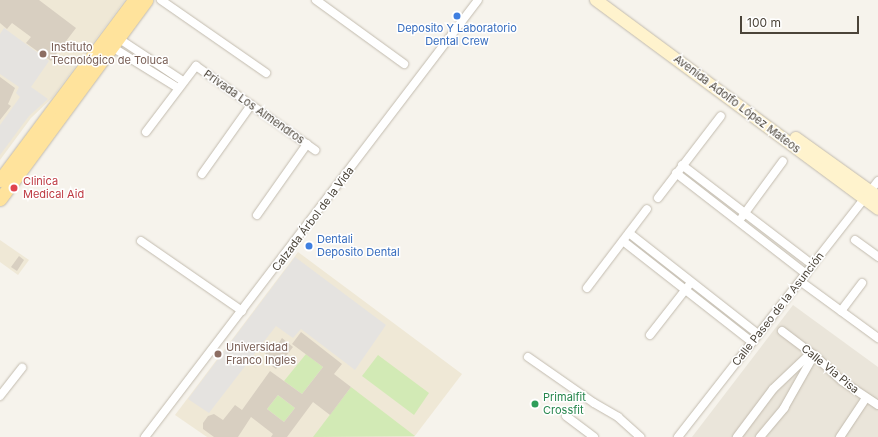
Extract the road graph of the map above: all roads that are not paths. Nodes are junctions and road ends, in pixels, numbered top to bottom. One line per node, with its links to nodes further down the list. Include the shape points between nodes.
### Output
1 (134, 0): 24 (main road)
2 (146, 0): 8 (main road)
3 (161, 0): 11 (street)
4 (316, 0): 9 (street)
5 (478, 0): 46 (street, Calzada Árbol de la Vida)
6 (596, 0): 26 (street, Avenida Adolfo López Mateos)
7 (607, 0): 26 (street, Avenida Adolfo López Mateos)
8 (120, 45): 10 (street); 12 (street); 28 (main road)
9 (404, 64)
10 (164, 68): 12 (street); 13 (street)
11 (266, 73)
12 (159, 76): 14 (street)
13 (183, 81): 14 (street); 15 (street, Privada Los Almendros, via 194,66)
14 (178, 88): 17 (street)
15 (252, 105): 18 (street, Privada Los Almendros); 22 (street)
16 (722, 116): 21 (street)
17 (146, 132)
18 (307, 144): 19 (street, Privada Los Almendros); 32 (street)
19 (314, 150)
20 (782, 161): 31 (street)
21 (682, 166): 23 (street); 31 (street)
22 (202, 174)
23 (676, 174): 27 (street); 33 (street)
24 (0, 180)
25 (878, 181): 26 (street, Calle Paseo de la Asunción)
26 (871, 196): 30 (street, Avenida Adolfo López Mateos); 39 (street, Calle Paseo de la Asunción)
27 (658, 198)
28 (0, 199)
29 (647, 209): 34 (street)
30 (878, 209)
31 (745, 213): 33 (street); 39 (street)
32 (257, 215)
33 (739, 221): 40 (street)
34 (629, 232): 37 (street); 41 (street)
35 (855, 240): 38 (street)
36 (141, 241): 46 (street)
37 (623, 241): 44 (street); 45 (street)
38 (878, 257)
39 (813, 265): 40 (street, Calle Paseo de la Asunción)
40 (806, 274): 42 (street, Calle Paseo de la Asunción)
41 (691, 281): 45 (street); 49 (street)
42 (800, 281): 47 (street); 49 (street, Calle Paseo de la Asunción)
43 (862, 284): 47 (street)
44 (587, 288)
45 (685, 289): 50 (street); 52 (street)
46 (242, 311): 60 (street, Calzada Árbol de la Vida)
47 (841, 311): 51 (street)
48 (782, 332): 53 (street, Calle Via Pisa)
49 (758, 334): 52 (street, Calle Paseo de la Asunción)
50 (650, 335)
51 (878, 338)
52 (752, 342): 63 (street, Calle Paseo de la Asunción)
53 (813, 354): 57 (street, Calle Via Pisa, via 842,381); 64 (street, via 773,389); 65 (street, via 784,408)
54 (528, 357): 62 (street, via 618,417)
55 (22, 368): 56 (street)
56 (0, 396)
57 (866, 398): 58 (street, Calle Via Pisa); 66 (street)
58 (878, 405)
59 (566, 416): 61 (street)
60 (145, 437)
61 (594, 437)
62 (640, 437)
63 (678, 437)
64 (737, 437)
65 (760, 437)
66 (840, 437)

